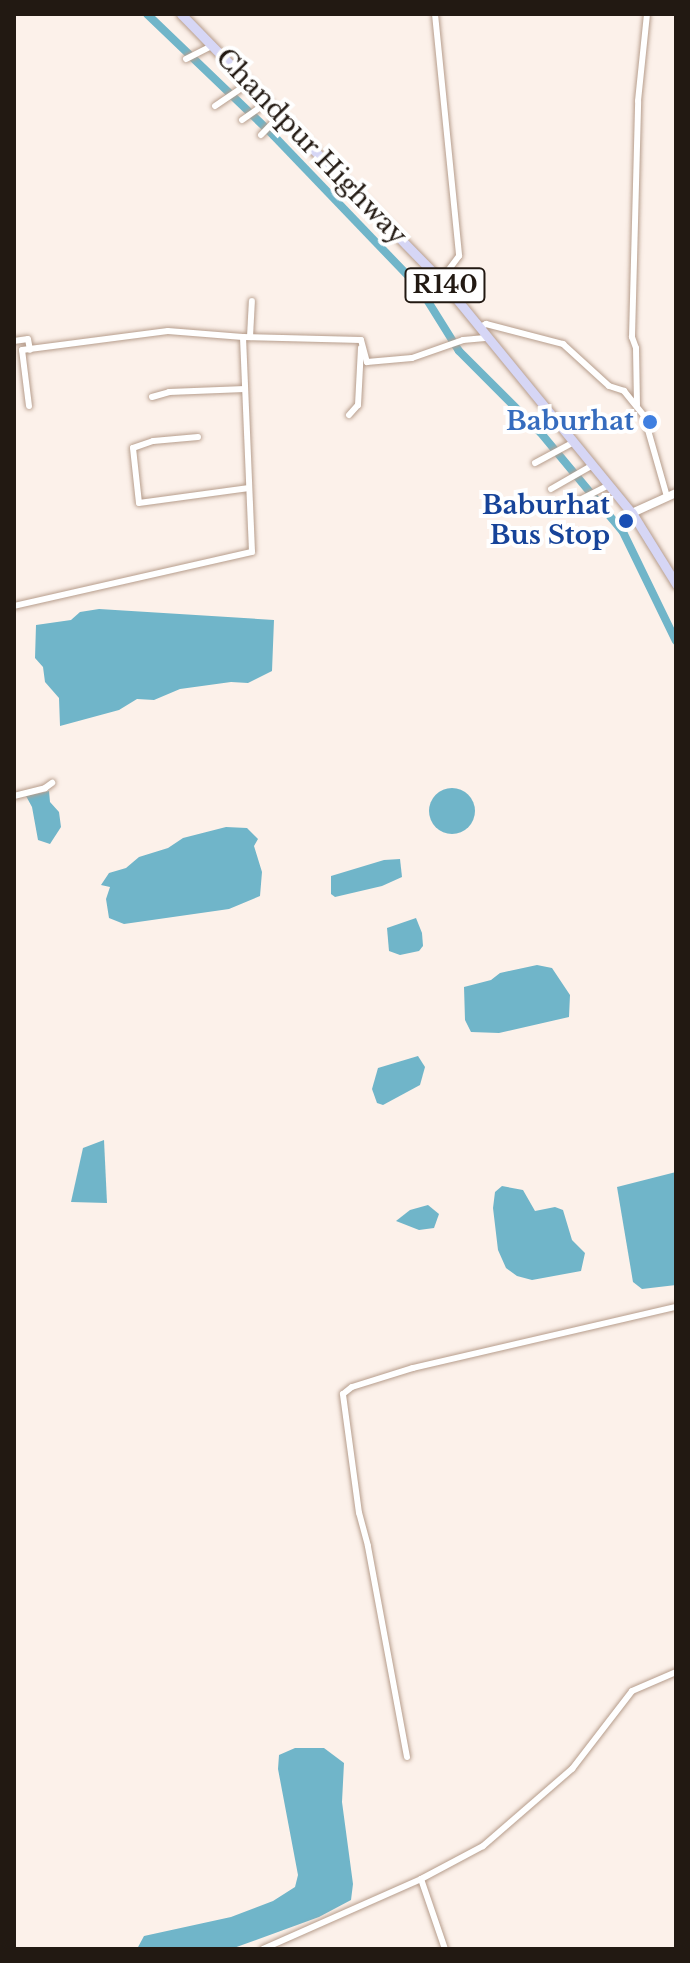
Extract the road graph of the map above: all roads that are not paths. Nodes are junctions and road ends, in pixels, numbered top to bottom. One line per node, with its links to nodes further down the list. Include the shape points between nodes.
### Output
1 (181, 14): 4 (main road, Chandpur Highway / R140)
2 (435, 14): 12 (street, via 459,256)
3 (647, 14): 22 (street, via 638,101 632,337)
4 (212, 46): 5 (street); 6 (main road, Chandpur Highway / R140)
5 (186, 59)
6 (249, 83): 7 (main road, Chandpur Highway / R140); 8 (street)
7 (268, 102): 9 (main road, Chandpur Highway / R140); 10 (street)
8 (215, 106)
9 (280, 115): 11 (street); 12 (main road, Chandpur Highway / R140)
10 (242, 120)
11 (261, 135)
12 (441, 280): 14 (main road, Chandpur Highway / R140)
13 (252, 301): 15 (street)
14 (480, 327): 16 (main road, Chandpur Highway / R140); 22 (street, via 486,324 563,344)
15 (246, 337): 17 (street); 19 (street, via 168,331); 20 (street)
16 (489, 338): 17 (street, via 463,340 412,358 367,362); 26 (main road, Chandpur Highway / R140)
17 (361, 340): 24 (street, via 358,405)
18 (14, 341): 19 (street, via 28,339)
19 (30, 350): 23 (street, via 22,350)
20 (245, 389): 21 (street); 30 (street)
21 (152, 397)
22 (637, 405): 32 (street)
23 (29, 406)
24 (349, 415)
25 (198, 437): 30 (street, via 133,448 139,503)
26 (574, 442): 27 (street); 28 (main road, Chandpur Highway / R140)
27 (535, 463)
28 (593, 465): 29 (main road, Chandpur Highway / R140); 31 (street)
29 (609, 485): 33 (street); 34 (main road, Chandpur Highway / R140)
30 (249, 488): 36 (street, via 252,552)
31 (551, 489)
32 (672, 495): 34 (main road)
33 (562, 509)
34 (632, 513): 35 (main road, Chandpur Highway / R140)
35 (676, 584)
36 (14, 606)
37 (52, 783): 38 (street)
38 (14, 796)
39 (676, 1307): 41 (street, via 413,1368 343,1394 359,1513)
40 (676, 1672): 42 (street, via 632,1691 572,1769 483,1846)
41 (407, 1757)
42 (421, 1879): 43 (street); 44 (street)
43 (263, 1949)
44 (445, 1949)

